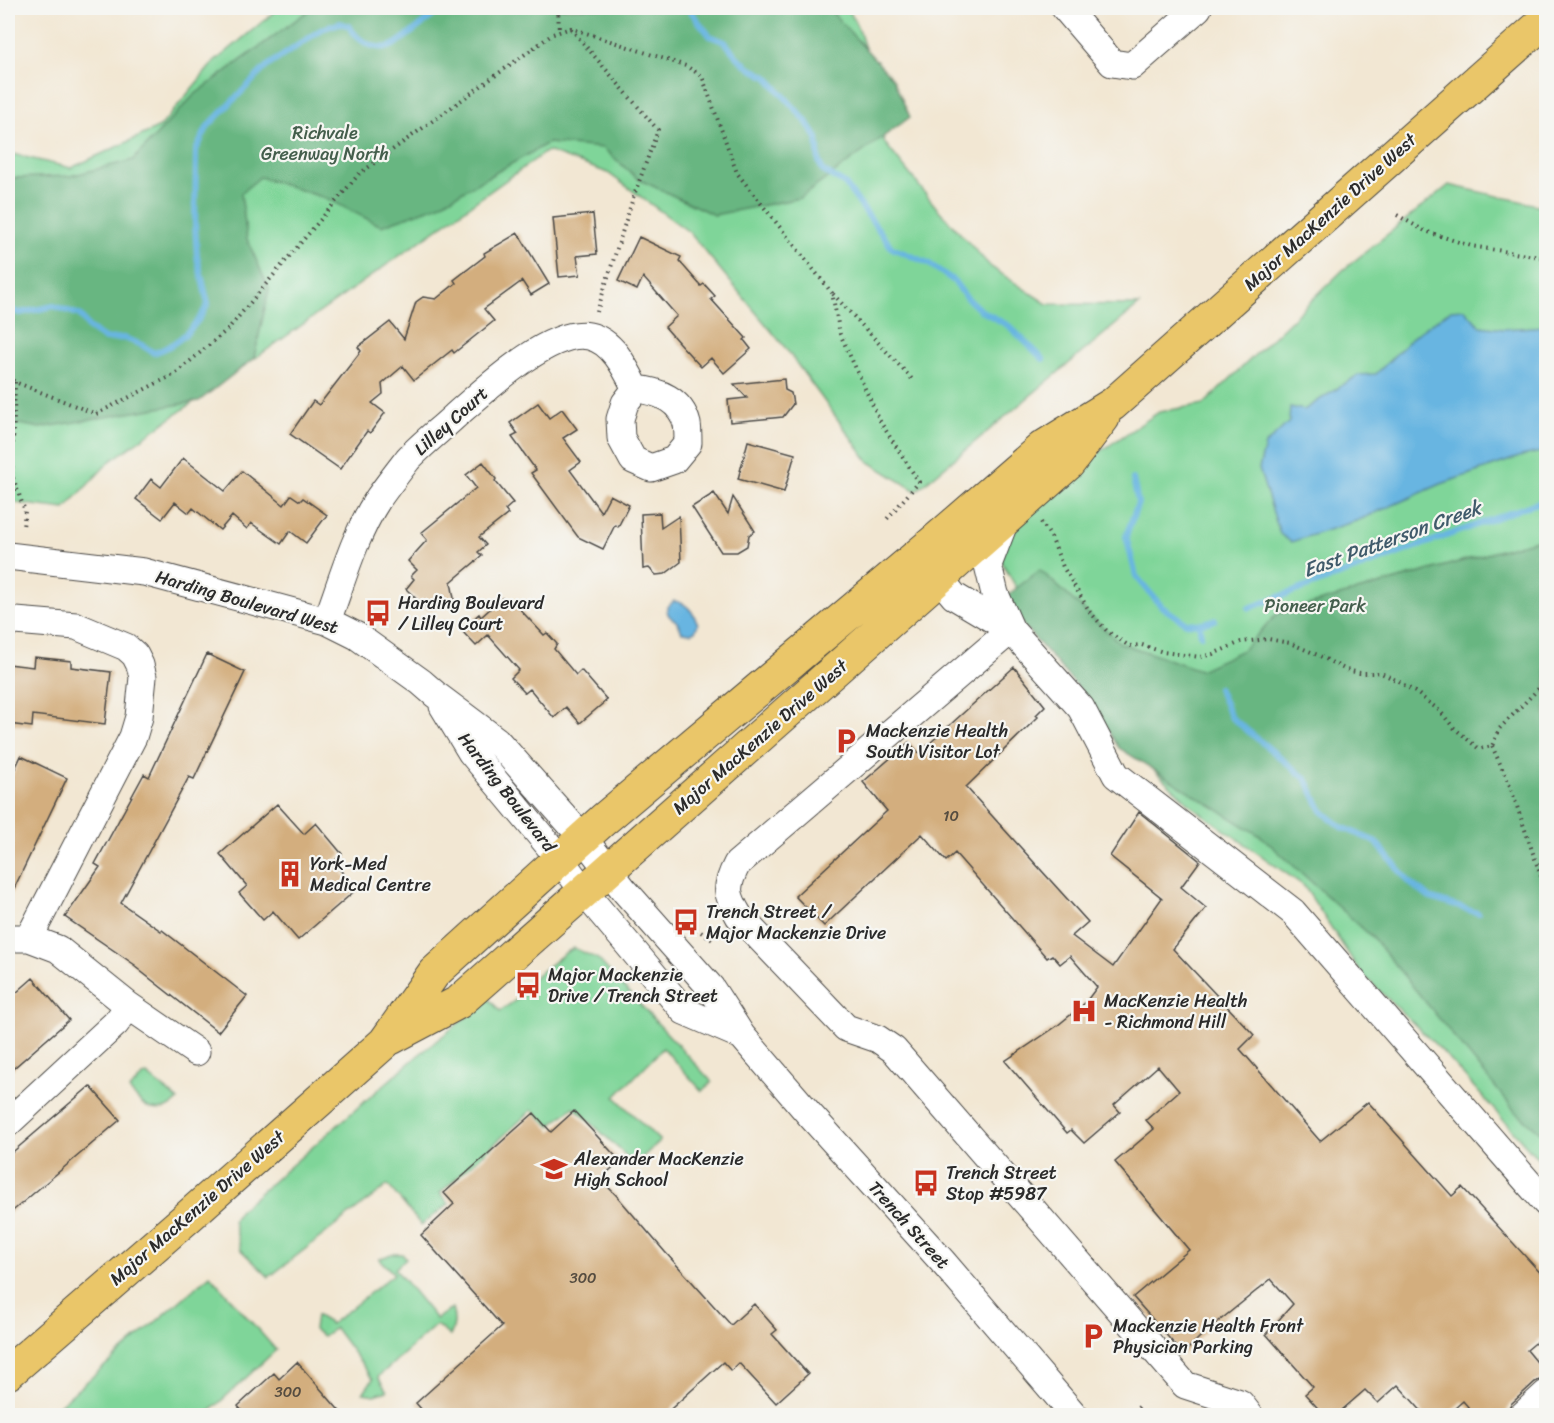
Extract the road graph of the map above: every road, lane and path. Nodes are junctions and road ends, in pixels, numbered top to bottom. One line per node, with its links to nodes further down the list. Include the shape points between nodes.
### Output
1 (558, 8): 6 (path)
2 (1065, 8): 3 (street, via 1112,63 1132,66)
3 (1198, 8)
4 (1546, 20): 15 (main road, Major MacKenzie Drive West)
5 (571, 28): 6 (path); 9 (path, via 686,66 702,76 736,173); 10 (path, via 658,130)
6 (559, 32): 13 (path, via 359,174 228,329 175,374 96,414)
7 (1397, 215): 8 (path, via 1425,231 1471,246)
8 (1546, 258)
9 (832, 293): 12 (path); 17 (path, via 840,334 881,423 919,482)
10 (589, 336): 14 (street, via 603,342 623,363); 23 (street, Lilley Court, via 573,335 546,345 499,377 409,459 378,500 358,538)
11 (8, 377): 13 (path)
12 (912, 379)
13 (15, 382): 19 (path, via 12,475 25,511)
14 (636, 389)
15 (1113, 404): 18 (main road, Major MacKenzie Drive West, via 1068,464); 20 (main road, Major MacKenzie Drive West, via 1042,448)
16 (1039, 519): 28 (path, via 1090,612 1107,631 1129,646 1200,657 1242,642 1268,639 1290,643 1346,670 1381,673 1398,681 1440,711 1479,749)
17 (886, 520)
18 (1005, 521): 22 (main road, Major MacKenzie Drive West); 25 (street, via 988,565 995,594)
19 (23, 526)
20 (919, 554): 22 (street); 29 (main road, Major MacKenzie Drive West)
21 (8, 556): 23 (street, Harding Boulevard West, via 144,572)
22 (940, 579): 25 (street, via 954,596); 30 (main road, Major MacKenzie Drive West)
23 (327, 621): 27 (street, Harding Boulevard West, via 357,636)
24 (8, 623): 34 (street, via 76,626 126,646 135,655 143,677 133,737)
25 (1011, 630): 41 (street, via 1081,708 1116,775 1293,912); 47 (street, via 736,864 728,880 729,894 739,916 846,1028 878,1039 894,1050 1185,1385 1240,1403)
26 (1546, 681): 28 (path, via 1499,729)
27 (436, 695): 29 (street, Harding Boulevard, via 471,752)
28 (1492, 746): 31 (path)
29 (572, 849): 30 (street); 32 (street, Trench Street); 38 (main road, Major MacKenzie Drive West, via 434,973)
30 (608, 870): 32 (main road, Major MacKenzie Drive West); 37 (street, Trench Street, via 711,988)
31 (1546, 891)
32 (584, 892): 37 (street, Trench Street, via 684,1011); 38 (main road, Major MacKenzie Drive West, via 459,1002)
33 (686, 922): 35 (path)
34 (18, 938): 36 (street, via 58,949)
35 (714, 941)
36 (129, 1006): 39 (street); 40 (street, via 116,1023)
37 (742, 1036): 45 (street, Trench Street)
38 (385, 1042): 42 (main road, Major MacKenzie Drive West)
39 (196, 1052)
40 (8, 1123)
41 (1546, 1203)
42 (8, 1373)
43 (1546, 1394): 48 (street)
44 (1142, 1405): 46 (path)
45 (1075, 1416)
46 (1129, 1416)
47 (1250, 1416)
48 (1522, 1416)

